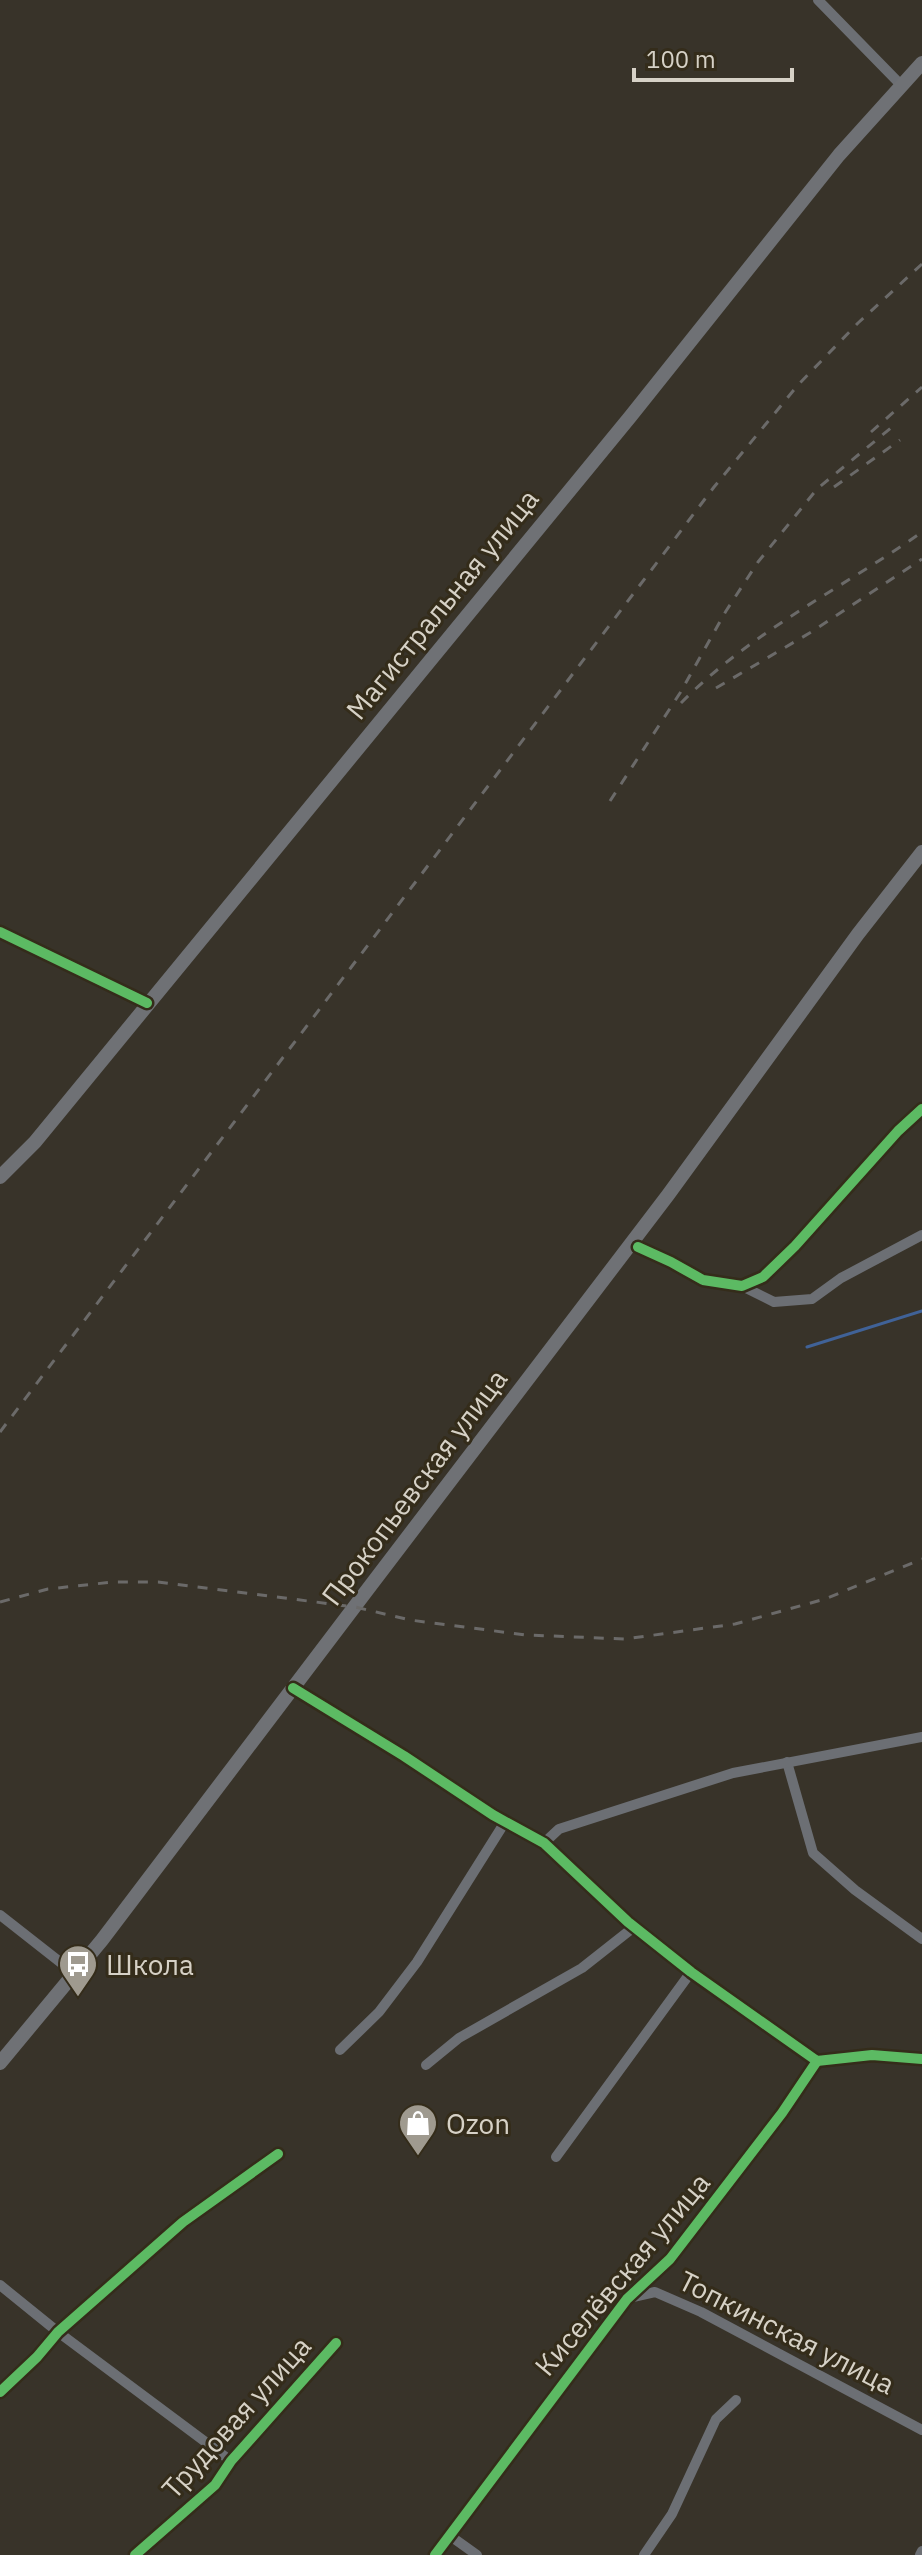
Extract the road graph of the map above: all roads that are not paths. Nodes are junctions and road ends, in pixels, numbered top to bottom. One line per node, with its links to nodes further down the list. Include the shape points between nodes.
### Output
1 (818, 0): 3 (street)
2 (922, 63): 3 (main road, Магистральная улица)
3 (901, 85): 6 (main road, Магистральная улица)
4 (922, 852): 12 (main road, Прокопьевская улица)
5 (0, 932): 6 (street)
6 (147, 1003): 8 (main road, Магистральная улица, via 35,1142)
7 (922, 1109): 11 (street, via 795,1246 763,1277)
8 (0, 1177)
9 (922, 1235): 11 (street, via 812,1299 774,1302)
10 (638, 1247): 11 (street, via 703,1280)
11 (742, 1286)
12 (293, 1688): 15 (street); 21 (main road, Прокопьевская улица)
13 (922, 1737): 14 (street)
14 (787, 1762): 16 (street, via 733,1773 559,1829); 19 (street, via 813,1853)
15 (505, 1822): 16 (street); 22 (street, via 417,1962 379,2012)
16 (544, 1843): 18 (street)
17 (0, 1915): 21 (street)
18 (634, 1927): 20 (street); 26 (street, via 582,1968 459,2038)
19 (922, 1939)
20 (691, 1972): 24 (street); 28 (street)
21 (74, 1973): 25 (main road, Прокопьевская улица)
22 (340, 2050)
23 (922, 2059): 24 (street, via 872,2055)
24 (817, 2061): 30 (street, Киселёвская улица, via 670,2259)
25 (0, 2063)
26 (426, 2065)
27 (278, 2154): 31 (street, via 183,2222)
28 (556, 2157)
29 (0, 2285): 31 (street)
30 (627, 2299): 35 (street, Топкинская улица, via 655,2292 701,2312); 37 (street, Киселёвская улица)
31 (58, 2332): 33 (street); 36 (street)
32 (336, 2343): 36 (street, Трудовая улица)
33 (0, 2392)
34 (736, 2400): 41 (street, via 716,2419 672,2514)
35 (922, 2430)
36 (231, 2461): 38 (street, Трудовая улица, via 215,2485)
37 (449, 2535): 39 (street, Киселёвская улица); 40 (street)
38 (135, 2555)
39 (435, 2555)
40 (477, 2555)
41 (644, 2555)

